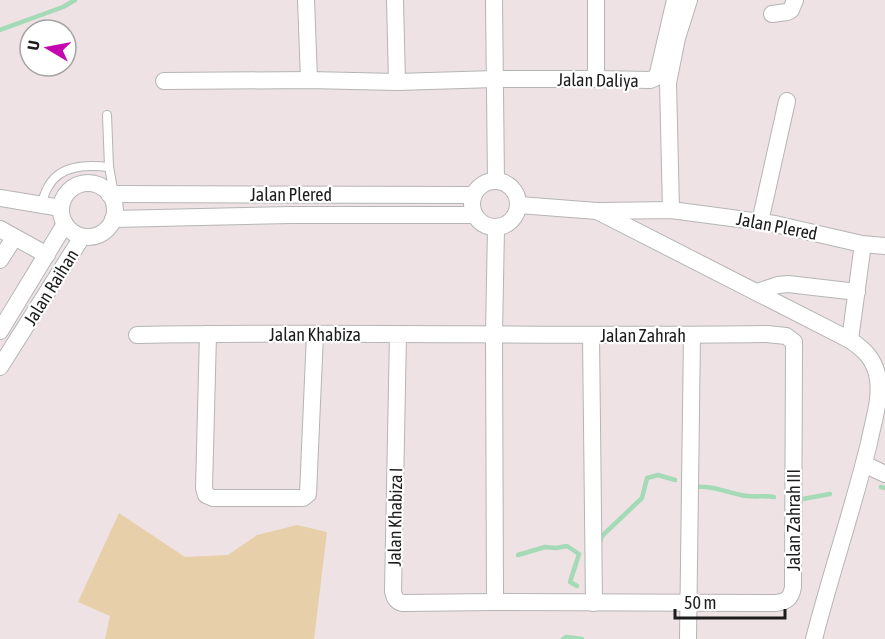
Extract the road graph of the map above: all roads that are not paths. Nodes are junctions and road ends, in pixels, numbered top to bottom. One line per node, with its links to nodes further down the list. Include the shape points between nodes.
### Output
1 (306, 0): 11 (street)
2 (395, 0): 13 (street)
3 (494, 0): 9 (street)
4 (596, 0): 10 (street)
5 (675, 0): 10 (street, Jalan Daliya, via 655,78)
6 (689, 0): 24 (street, via 669,84)
7 (795, 0): 8 (street, via 791,10)
8 (772, 14)
9 (495, 79): 10 (street, Jalan Daliya); 13 (street, Jalan Daliya); 17 (street)
10 (596, 79)
11 (309, 80): 12 (street, Jalan Daliya); 13 (street, Jalan Daliya)
12 (164, 81)
13 (397, 82)
14 (787, 101): 30 (street)
15 (107, 115): 16 (lane)
16 (109, 167): 18 (lane); 22 (lane, via 79,166 63,172 51,182)
17 (496, 181): 20 (street, via 479,187); 23 (street, via 512,188)
18 (112, 194): 19 (street, Jalan Plered); 28 (street, via 101,186 80,184 64,198); 29 (street)
19 (290, 194): 20 (street, Jalan Plered); 26 (street)
20 (474, 195): 27 (street)
21 (0, 198): 22 (street)
22 (41, 205): 28 (street)
23 (519, 205): 25 (street, Jalan Plered); 31 (street, via 511,222)
24 (671, 210): 25 (street, Jalan Plered); 30 (street, Jalan Plered)
25 (597, 211): 38 (street)
26 (291, 215): 27 (street); 29 (street)
27 (474, 215): 31 (street, via 479,222)
28 (63, 216): 33 (street, via 72,232); 36 (street, Jalan Raihan)
29 (113, 219): 33 (street, via 101,234)
30 (760, 222): 34 (street, Jalan Plered)
31 (495, 228): 44 (street)
32 (7, 233): 36 (street); 37 (street)
33 (82, 237): 50 (street, Jalan Raihan)
34 (885, 246)
35 (862, 251): 39 (street)
36 (47, 255): 40 (street, Jalan Raihan)
37 (0, 260)
38 (757, 292): 39 (street, via 788,284); 49 (street)
39 (857, 292): 49 (street)
40 (0, 332)
41 (208, 334): 42 (street, Jalan Khabiza); 42 (street, via 206,495 303,498 308,494); 45 (street, Jalan Khabiza)
42 (315, 334): 43 (street, Jalan Khabiza)
43 (398, 334): 44 (street, Jalan Khabiza); 53 (street, Jalan Khabiza I, via 394,596 403,603)
44 (494, 334): 46 (street, Jalan Zahrah); 53 (street)
45 (137, 335)
46 (591, 335): 47 (street, Jalan Zahrah); 54 (street)
47 (692, 335): 48 (street, Jalan Zahrah, via 782,334); 55 (street)
48 (790, 338): 55 (street, Jalan Zahrah III, via 795,350 792,594 781,603)
49 (850, 340): 51 (street, via 872,358 879,381)
50 (0, 367)
51 (864, 464): 52 (street); 57 (street)
52 (885, 474)
53 (495, 602): 54 (street)
54 (594, 603): 55 (street)
55 (687, 603): 56 (street)
56 (688, 639)
57 (814, 639)

